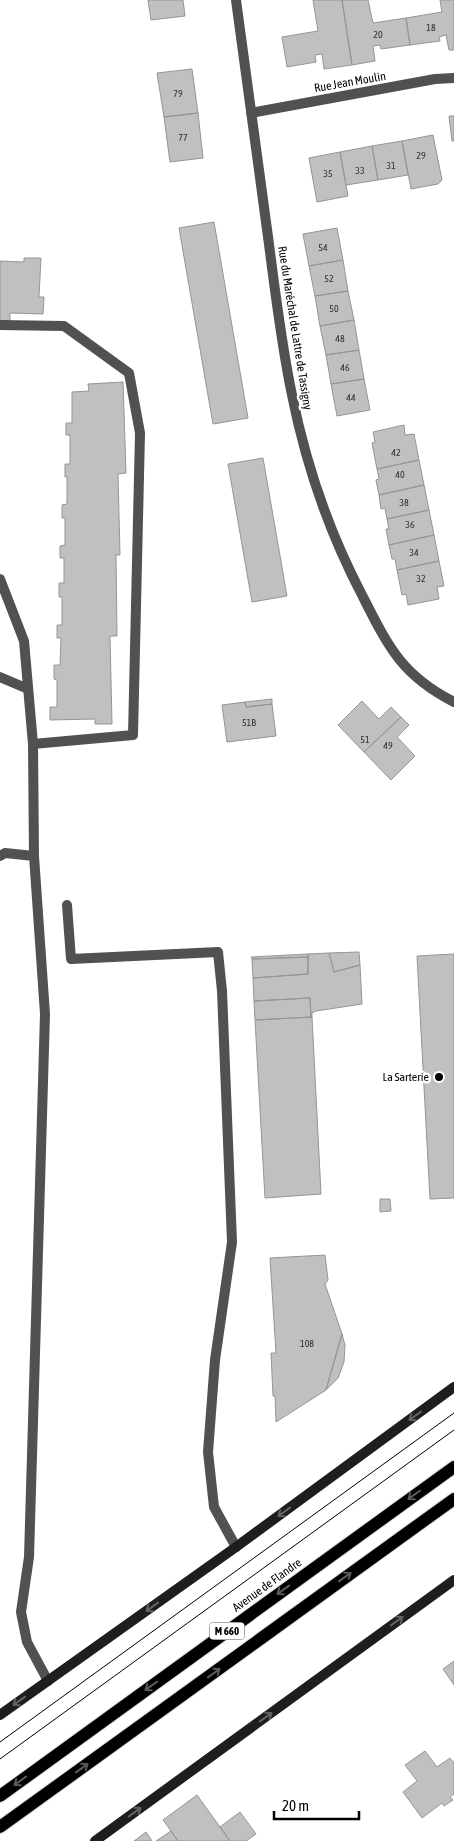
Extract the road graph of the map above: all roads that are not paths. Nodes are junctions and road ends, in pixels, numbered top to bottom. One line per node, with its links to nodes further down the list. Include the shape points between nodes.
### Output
1 (236, 0): 3 (street, Rue du Maréchal de Lattre de Tassigny)
2 (454, 78): 3 (street, Rue Jean Moulin)
3 (251, 113): 8 (street, Rue du Maréchal de Lattre de Tassigny, via 287,370 314,482 346,564 385,639 410,672)
4 (0, 325): 9 (street, via 64,326 129,373 140,433 133,735)
5 (0, 579): 7 (street, via 24,641)
6 (0, 677): 7 (street)
7 (28, 689): 9 (street)
8 (454, 702)
9 (33, 744): 11 (street)
10 (0, 856): 11 (street, via 5,853)
11 (34, 856): 18 (street, via 45,1014 29,1557 20,1612 26,1642)
12 (67, 905): 16 (street, via 71,959 218,952 232,1242 215,1360 208,1452 214,1507)
13 (454, 1387): 16 (street, one-way to 16)
14 (454, 1467): 20 (main road, Avenue de Flandre / M 660, one-way to 20)
15 (454, 1499): 21 (main road, M 660, one-way to 15)
16 (236, 1547): 18 (street, one-way to 18)
17 (454, 1580): 22 (street, one-way to 17)
18 (48, 1681): 19 (street, one-way to 19)
19 (0, 1715)
20 (0, 1796)
21 (0, 1828)
22 (95, 1841)

